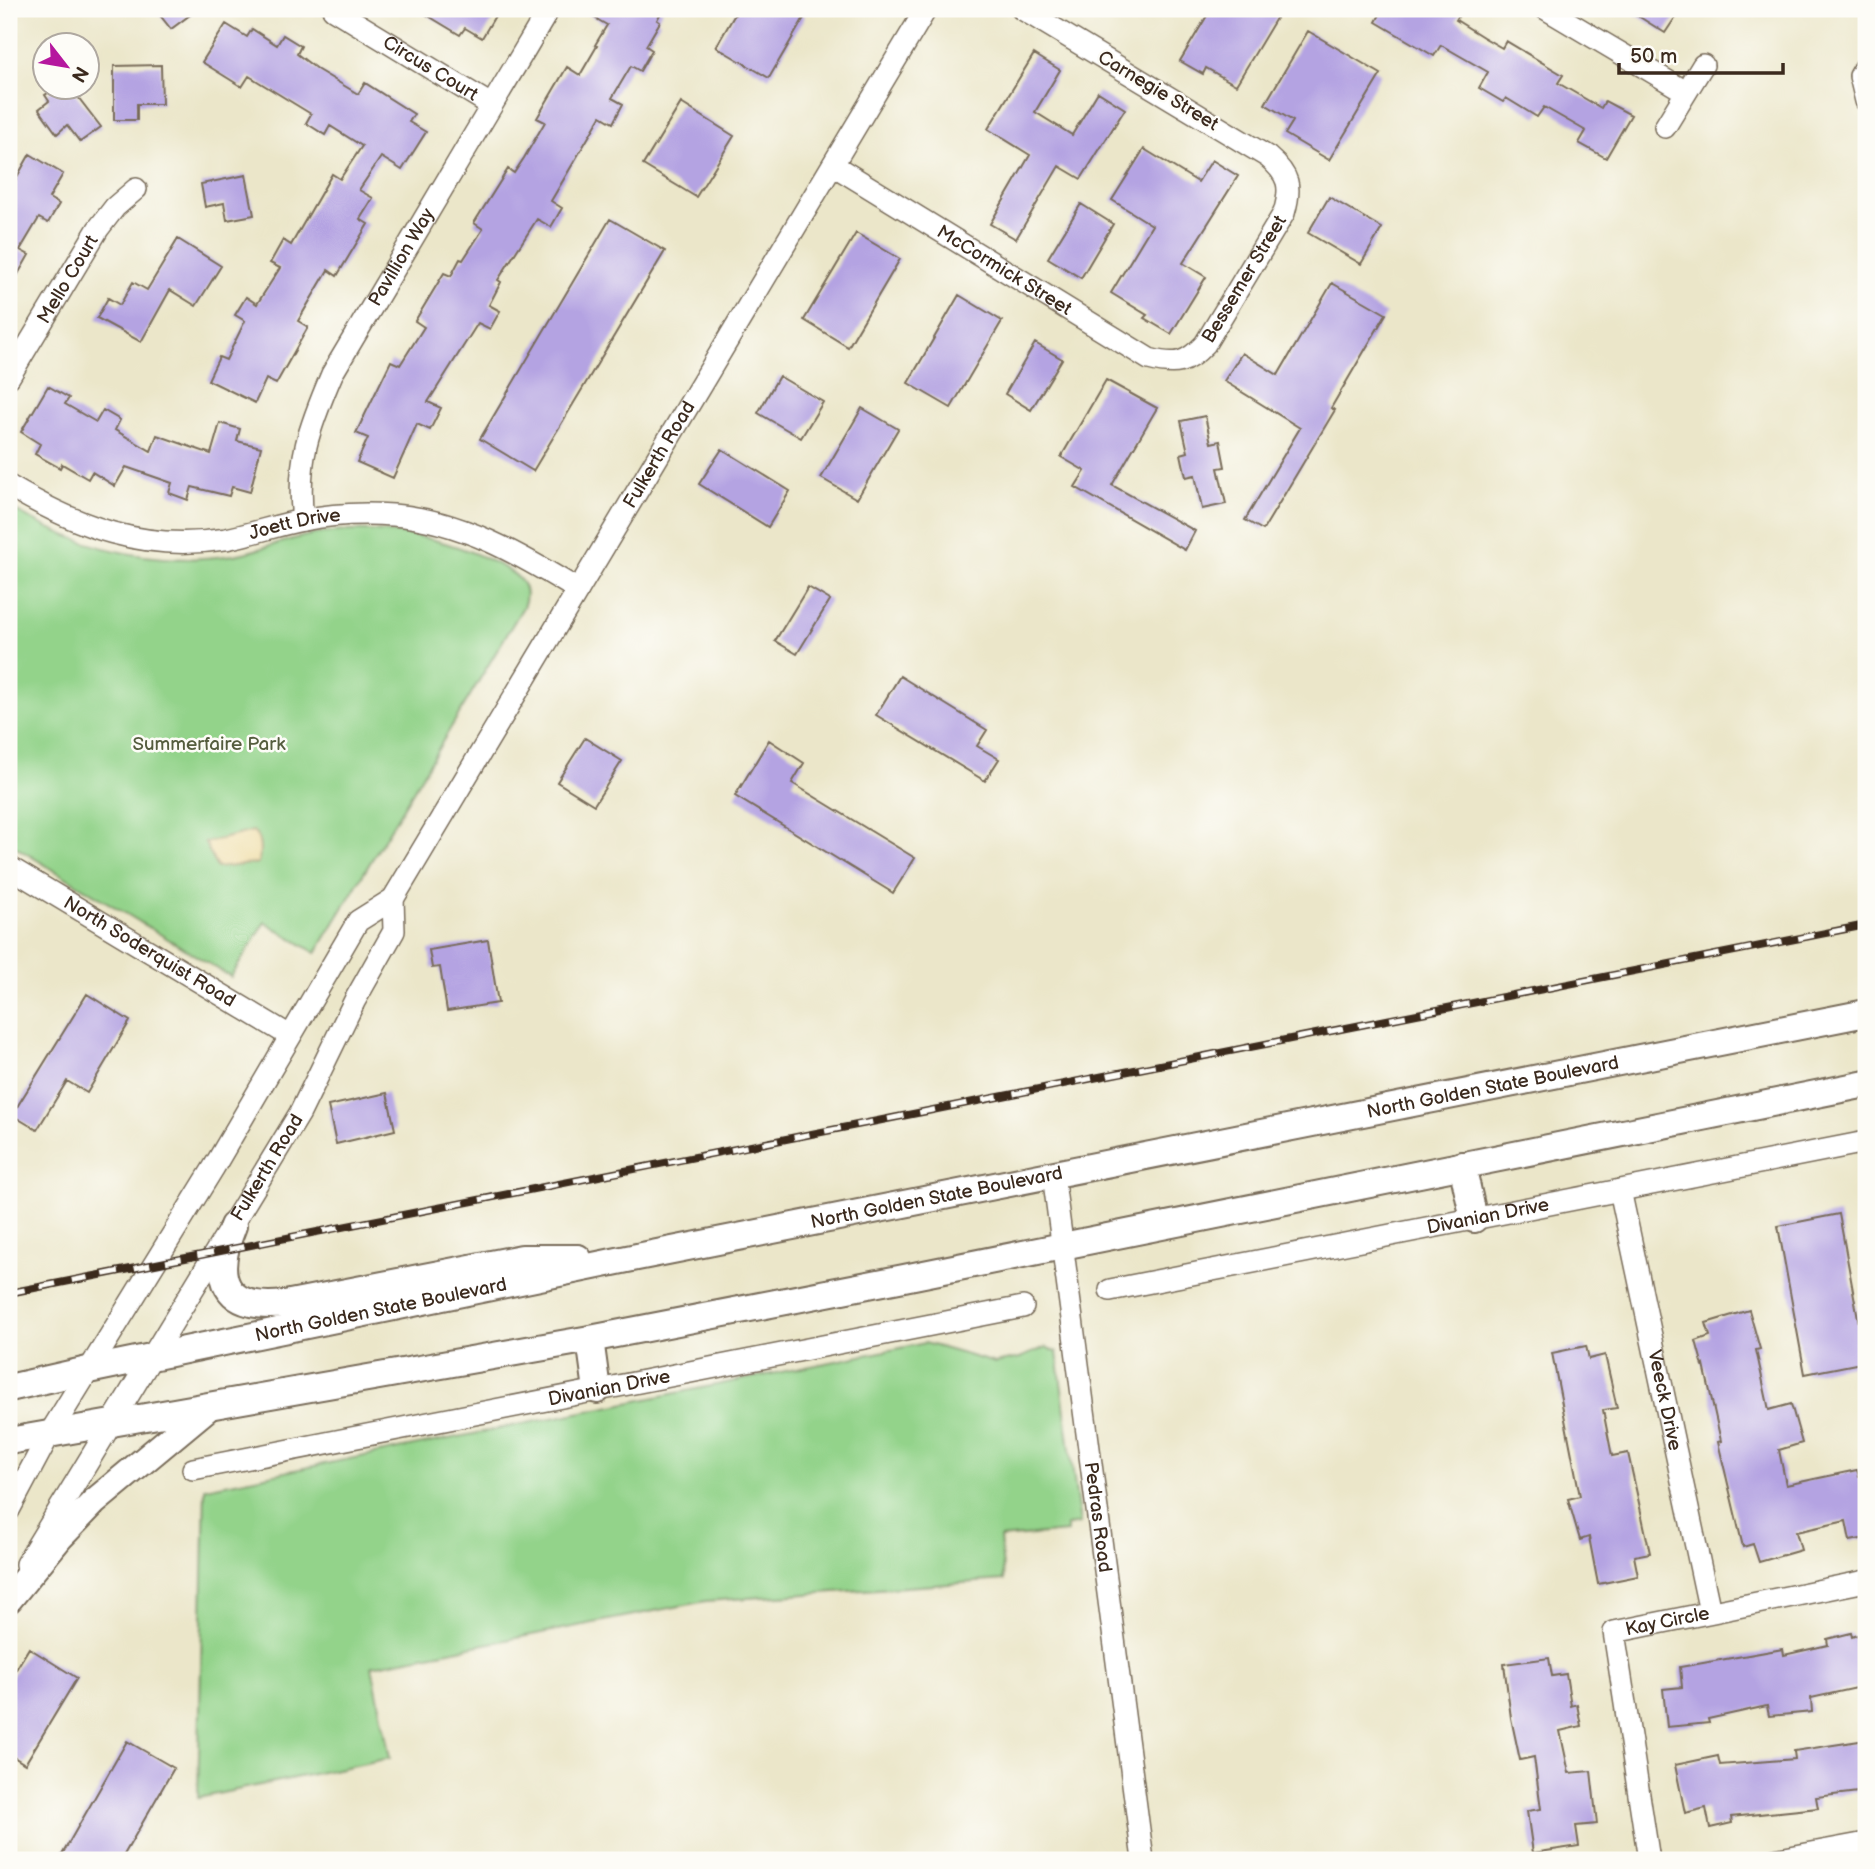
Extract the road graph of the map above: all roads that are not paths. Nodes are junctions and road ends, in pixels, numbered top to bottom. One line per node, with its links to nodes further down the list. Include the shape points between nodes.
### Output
1 (333, 9): 10 (street, Circus Court)
2 (550, 9): 10 (street, Pavillion Way)
3 (926, 9): 12 (street, Fulkerth Road)
4 (1022, 9): 13 (street, Carnegie Street, via 1268,157)
5 (1549, 9): 8 (street)
6 (1703, 65): 8 (street)
7 (1866, 66): 9 (street, via 1860,76)
8 (1686, 92): 11 (street)
9 (1866, 101)
10 (491, 105): 18 (street, Pavillion Way, via 332,374 303,452)
11 (1665, 127)
12 (833, 165): 15 (street, McCormick Street, via 1149,359); 19 (street, Fulkerth Road)
13 (1288, 181): 15 (street, Bessemer Street, via 1284,213 1205,344)
14 (136, 189): 16 (street, Mello Court, via 98,229)
15 (1179, 363)
16 (9, 377)
17 (9, 486): 18 (street, Joett Drive, via 71,520 141,539 208,541)
18 (303, 520): 19 (street, Joett Drive, via 376,514 438,522 514,552)
19 (578, 590): 21 (street, Fulkerth Road)
20 (9, 867): 23 (street, North Soderquist Road)
21 (393, 900): 23 (street, Fulkerth Road, via 358,921); 30 (street, Fulkerth Road, via 394,931 295,1122)
22 (1866, 1013): 27 (main road, North Golden State Boulevard)
23 (290, 1036): 37 (street, Fulkerth Road)
24 (1866, 1084): 26 (main road)
25 (1866, 1142): 28 (street, Divanian Drive)
26 (1462, 1166): 29 (main road); 31 (main road)
27 (1053, 1174): 31 (street, Pedras Road); 32 (main road, North Golden State Boulevard)
28 (1620, 1190): 29 (street, Divanian Drive); 49 (street, Veeck Drive)
29 (1474, 1219): 33 (street, Divanian Drive)
30 (233, 1226): 32 (main road, via 223,1257 228,1289 242,1300 268,1305 522,1258); 36 (street, Fulkerth Road)
31 (1063, 1247): 35 (main road); 51 (street, Pedras Road)
32 (632, 1258): 36 (main road, North Golden State Boulevard)
33 (1110, 1290)
34 (1023, 1307): 39 (street, Divanian Drive)
35 (590, 1339): 39 (main road); 40 (main road)
36 (153, 1357): 37 (main road, North Golden State Boulevard); 41 (street, Fulkerth Road)
37 (88, 1370): 38 (main road, North Golden State Boulevard); 42 (street, Fulkerth Road)
38 (9, 1388)
39 (597, 1390): 44 (street, Divanian Drive)
40 (207, 1408): 41 (main road); 48 (main road, via 94,1502)
41 (110, 1424): 42 (main road); 47 (street, Fulkerth Road)
42 (50, 1433): 43 (main road); 45 (street, Fulkerth Road)
43 (9, 1441)
44 (193, 1469)
45 (9, 1510)
46 (1866, 1581): 49 (street, Kay Circle)
47 (9, 1592)
48 (9, 1599)
49 (1710, 1612): 52 (street, Kay Circle, via 1614,1632)
50 (1866, 1843): 53 (street)
51 (1143, 1860)
52 (1649, 1860)
53 (1773, 1860)

